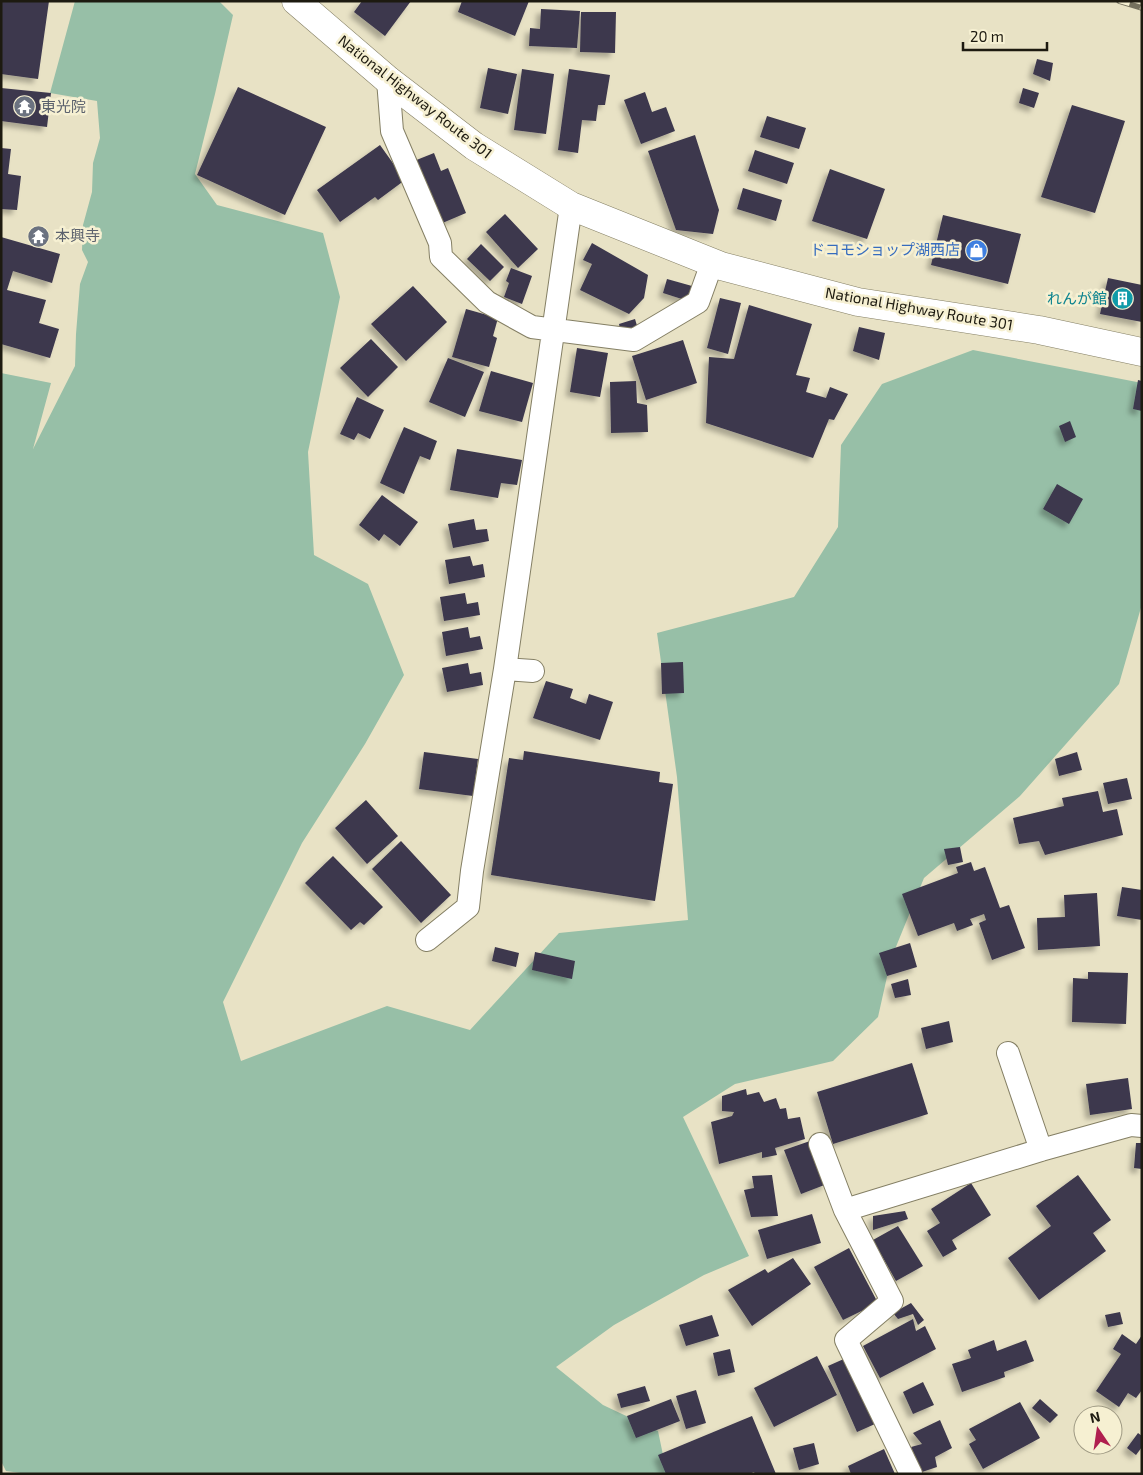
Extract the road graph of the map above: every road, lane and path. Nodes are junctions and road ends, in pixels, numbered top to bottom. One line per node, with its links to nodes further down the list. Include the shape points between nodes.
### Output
1 (296, 1): 2 (highway, National Highway Route 301)
2 (388, 80): 3 (highway, National Highway Route 301, via 474,146); 5 (street, via 392,131 440,243 441,258 487,302 532,327)
3 (571, 206): 4 (highway, National Highway Route 301); 5 (street)
4 (712, 263): 5 (street, via 698,302 634,340); 6 (highway, National Highway Route 301, via 858,302 1039,330)
5 (553, 330): 7 (street)
6 (1142, 352)
7 (505, 669): 8 (street); 9 (street, via 468,906)
8 (533, 671)
9 (428, 940)
10 (1008, 1053): 13 (street)
11 (1142, 1126): 13 (street, via 1131,1126)
12 (820, 1144): 14 (street)
13 (1040, 1150): 14 (street)
14 (845, 1210): 15 (street, via 892,1301 846,1340)
15 (911, 1474)

